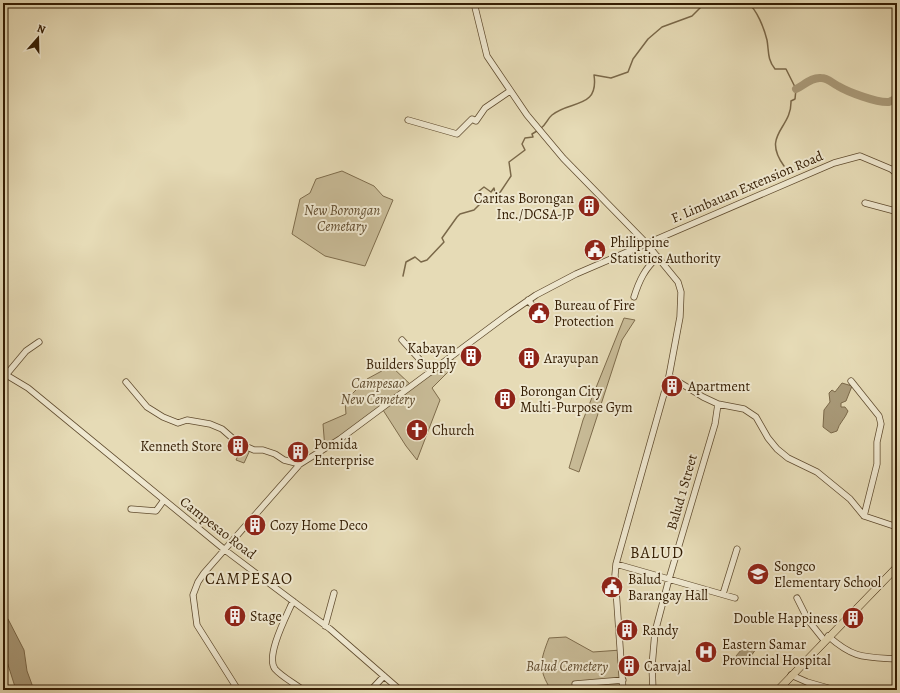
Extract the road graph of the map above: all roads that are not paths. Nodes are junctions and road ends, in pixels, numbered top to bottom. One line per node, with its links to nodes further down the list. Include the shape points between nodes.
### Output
1 (474, 3): 2 (street, via 487,56)
2 (510, 91): 3 (street, via 485,108 476,120 472,119 457,134); 7 (street, via 576,173)
3 (408, 120)
4 (897, 174): 7 (street, F. Limbauan Extension Road, via 860,156 834,163)
5 (865, 203): 6 (street, via 895,211)
6 (897, 208)
7 (646, 243): 8 (street); 10 (street, F. Limbauan Extension Road, via 576,274)
8 (658, 257): 9 (street, via 648,266 638,283); 16 (street, via 678,282 681,292 680,317)
9 (634, 297)
10 (528, 300): 11 (street); 14 (street, F. Limbauan Extension Road)
11 (533, 306)
12 (402, 340): 14 (street)
13 (39, 342): 15 (street, via 25,352)
14 (431, 372): 20 (street, F. Limbauan Extension Road, via 340,439)
15 (5, 374): 21 (street, Campesao Road, via 28,388)
16 (669, 376): 19 (street); 27 (street)
17 (851, 381): 23 (street, via 879,416 881,424 877,442 878,464)
18 (126, 382): 20 (street, via 147,407 163,417 178,423 186,420 210,424 222,429 238,443)
19 (718, 404): 23 (street, via 744,409 756,417 777,449 788,458 817,472 850,499); 29 (street, Balud 1 Street, via 715,424)
20 (300, 464): 25 (street, F. Limbauan Extension Road)
21 (164, 500): 22 (street, via 156,511); 25 (street, Campesao Road)
22 (131, 509)
23 (864, 516): 24 (street)
24 (897, 527)
25 (225, 550): 34 (street, Campesao Road); 42 (street, F. Limbauan Extension Road, via 198,582 193,595 197,625)
26 (737, 550): 31 (street)
27 (616, 564): 29 (street); 40 (street)
28 (897, 567): 36 (main road)
29 (669, 579): 31 (street); 47 (street, Balud 1 Street, via 655,632)
30 (334, 593): 35 (street)
31 (723, 594): 32 (street)
32 (734, 598)
33 (797, 598): 36 (street, via 808,620)
34 (293, 601): 35 (street, Campesao Road); 43 (street, via 275,644 272,664 276,670)
35 (325, 626): 39 (street, Campesao Road)
36 (826, 638): 37 (street, via 861,657); 38 (main road)
37 (897, 659)
38 (792, 674): 48 (main road); 49 (street, via 807,682)
39 (384, 676): 44 (street); 45 (street, Campesao Road)
40 (623, 680): 41 (street); 46 (street)
41 (575, 684)
42 (238, 690)
43 (303, 690)
44 (371, 690)
45 (400, 690)
46 (623, 690)
47 (653, 690)
48 (778, 690)
49 (835, 690)

